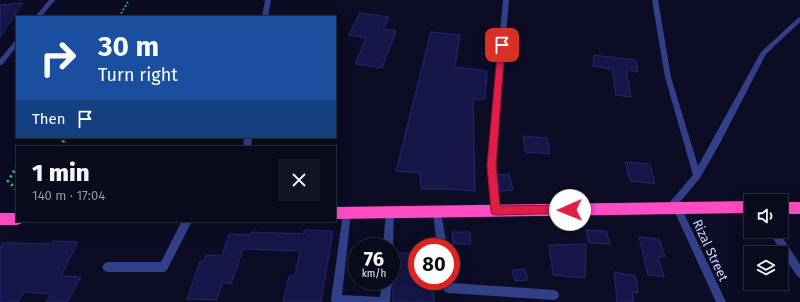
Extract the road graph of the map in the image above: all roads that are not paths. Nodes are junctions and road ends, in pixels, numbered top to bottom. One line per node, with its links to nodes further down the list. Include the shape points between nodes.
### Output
1 (52, 0): 5 (street)
2 (268, 0): 6 (street)
3 (506, 0): 15 (street, via 491,166)
4 (655, 0): 10 (street, via 668,78)
5 (39, 16)
6 (265, 16)
7 (800, 18): 10 (street, via 763,53)
8 (16, 43): 9 (street)
9 (0, 63)
10 (697, 176): 11 (street, via 674,202)
11 (677, 208): 12 (highway); 15 (highway); 30 (street, Rizal Street)
12 (744, 208)
13 (788, 208): 14 (highway)
14 (800, 208)
15 (496, 211): 17 (highway)
16 (390, 212): 17 (highway); 18 (highway); 22 (street)
17 (437, 212): 23 (street)
18 (341, 213): 28 (street, via 336,300 385,302)
19 (0, 219): 20 (highway)
20 (16, 219)
21 (186, 222): 25 (street, via 164,267)
22 (389, 238)
23 (441, 238)
24 (778, 238): 26 (street)
25 (107, 267)
26 (800, 273)
27 (460, 289): 29 (street)
28 (386, 290)
29 (554, 294)
30 (721, 302)

